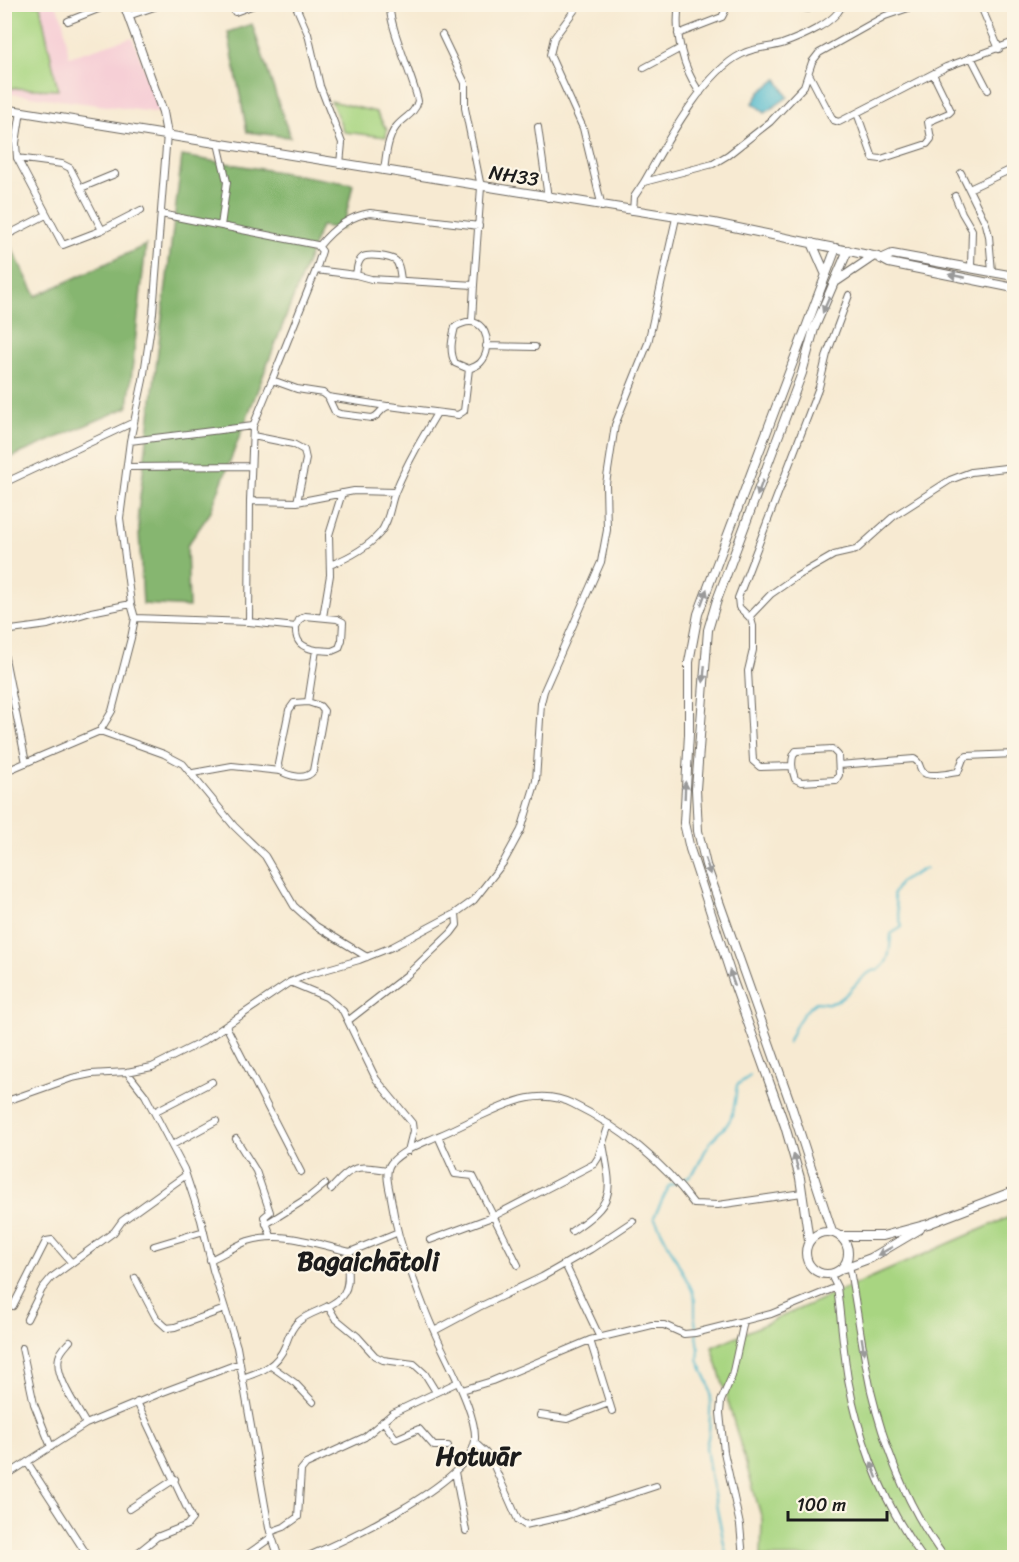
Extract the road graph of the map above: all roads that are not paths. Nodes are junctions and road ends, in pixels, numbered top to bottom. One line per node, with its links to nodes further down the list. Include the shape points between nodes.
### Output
1 (111, 4): 17 (street)
2 (124, 4): 16 (main road)
3 (163, 4): 16 (street)
4 (257, 4): 15 (street)
5 (296, 4): 36 (street, via 342,143)
6 (390, 4): 38 (street, via 418,101 415,110 392,134)
7 (579, 4): 47 (street, via 554,38 550,55 583,128)
8 (679, 4): 18 (street)
9 (723, 4): 18 (street, via 722,17)
10 (797, 4): 11 (street, via 804,9)
11 (820, 4)
12 (842, 4): 28 (street, via 839,13 823,25 781,44 753,49 734,58)
13 (980, 4): 22 (street)
14 (919, 5): 25 (street, via 885,16 824,49 812,62)
15 (235, 12)
16 (128, 16): 33 (main road)
17 (68, 21)
18 (678, 34): 21 (street)
19 (442, 35): 42 (street, via 465,83 465,108)
20 (1014, 42): 22 (street)
21 (681, 48): 24 (street); 28 (street)
22 (999, 49): 23 (street)
23 (971, 57): 26 (street); 27 (street)
24 (644, 68)
25 (809, 74): 31 (street, via 833,120 839,122); 41 (street, via 804,86 770,122 728,155 706,167)
26 (933, 74): 31 (street); 31 (street, via 951,111 928,122 931,139 927,144 873,158)
27 (988, 90)
28 (700, 93): 41 (street)
29 (4, 109): 30 (main road, NH33)
30 (21, 111): 33 (main road, NH33); 35 (street)
31 (857, 114)
32 (538, 127): 46 (street)
33 (167, 134): 34 (main road, NH33); 50 (street)
34 (218, 142): 36 (main road, NH33); 53 (street, via 227,182)
35 (16, 158): 43 (street, via 66,166); 51 (street)
36 (340, 164): 38 (main road, NH33)
37 (1014, 168): 44 (street)
38 (384, 171): 42 (main road, NH33)
39 (961, 173): 44 (street)
40 (115, 174): 43 (street)
41 (644, 182): 49 (street, via 634,197)
42 (481, 187): 46 (main road, NH33); 54 (street)
43 (81, 188): 55 (street)
44 (969, 189): 64 (street, via 986,224)
45 (955, 196): 62 (street, via 972,230)
46 (548, 198): 47 (main road, NH33)
47 (602, 207): 49 (main road, NH33)
48 (141, 210): 55 (street)
49 (633, 211): 52 (main road, NH33)
50 (161, 214): 53 (street); 81 (street, via 153,313)
51 (46, 215): 55 (street, via 64,245); 56 (street)
52 (676, 218): 57 (main road, NH33); 112 (street, via 648,343 615,425 606,484 604,552 544,691 536,781 521,830 480,893)
53 (221, 226): 58 (street)
54 (478, 226): 58 (street, via 366,213 336,228); 70 (street)
55 (102, 230)
56 (11, 233)
57 (812, 243): 59 (main road, NH33); 66 (main road)
58 (319, 246): 63 (street, via 322,251)
59 (836, 248): 60 (main road, NH33); 66 (main road)
60 (848, 250): 61 (main road, NH33); 69 (main road)
61 (878, 257): 62 (main road, via 892,254); 69 (main road); 71 (main road, NH33, one-way to 61, via 889,263)
62 (971, 267): 64 (main road)
63 (316, 270): 65 (street); 77 (street)
64 (992, 272): 67 (main road)
65 (356, 275): 68 (street, via 380,281); 68 (street, via 361,258 380,257 397,262)
66 (826, 275): 136 (main road, one-way to 66, via 785,1126 733,981 684,823 689,662 698,614)
67 (1014, 276)
68 (401, 280): 70 (street)
69 (836, 282): 144 (main road, one-way to 144, via 814,329 802,373 708,630 696,789 698,831 706,865)
70 (474, 285): 73 (street)
71 (1014, 288)
72 (849, 294): 96 (street, via 819,387 739,594 739,607)
73 (472, 321): 74 (street, via 482,326); 76 (street, via 455,327 452,341 455,363)
74 (486, 346): 75 (street); 76 (street, via 484,359)
75 (535, 347)
76 (469, 369): 80 (street, via 464,411 458,415)
77 (272, 380): 78 (street); 82 (street)
78 (328, 397): 79 (street); 79 (street, via 335,412 370,418)
79 (387, 406): 80 (street)
80 (437, 412): 89 (street)
81 (134, 422): 84 (street); 88 (street)
82 (253, 426): 83 (street); 84 (street)
83 (253, 436): 85 (street); 92 (street, via 304,450 306,459)
84 (130, 441): 86 (street)
85 (251, 466): 86 (street); 91 (street)
86 (127, 467): 94 (street, via 120,518)
87 (1014, 467): 96 (street, via 971,472 950,480 905,507 856,550 834,555 794,578)
88 (4, 483)
89 (395, 492): 90 (street); 93 (street, via 380,532 353,554)
90 (342, 493): 92 (street); 93 (street, via 329,535)
91 (250, 501): 92 (street); 98 (street)
92 (297, 502)
93 (330, 565): 95 (street)
94 (131, 604): 97 (street); 100 (street, via 48,625)
95 (323, 617): 99 (street, via 303,616); 101 (street, via 343,622 342,640 334,651)
96 (749, 617): 108 (street, via 753,626 748,670 753,761 760,767)
97 (135, 618): 98 (street); 104 (street, via 112,711)
98 (249, 622): 99 (street)
99 (296, 627): 101 (street, via 299,643)
100 (4, 631)
101 (316, 650): 103 (street)
102 (4, 653): 106 (street)
103 (308, 702): 109 (street, via 294,703 288,710 278,760); 109 (street, via 324,711 313,771 306,777)
104 (100, 731): 106 (street); 111 (street, via 171,757)
105 (1014, 754): 107 (street, via 967,756 958,772 927,775 914,759)
106 (26, 763): 110 (street)
107 (839, 765): 108 (street, via 835,780 801,782 794,777); 108 (street, via 837,752 829,748 796,751)
108 (792, 766)
109 (280, 771): 111 (street, via 232,766)
110 (4, 772)
111 (193, 773): 113 (street, via 234,826 265,856 294,906 316,926)
112 (456, 913): 113 (street); 115 (street, via 457,925 451,933 407,975)
113 (367, 957): 114 (street)
114 (290, 982): 115 (street, via 333,1001); 116 (street)
115 (349, 1020): 129 (street, via 376,1079 412,1123)
116 (226, 1026): 117 (street); 131 (street)
117 (143, 1070): 118 (street); 120 (street)
118 (127, 1072): 120 (street); 121 (street, via 72,1078)
119 (212, 1082): 122 (street)
120 (138, 1085): 122 (street)
121 (4, 1102)
122 (154, 1112): 128 (street)
123 (216, 1121): 128 (street)
124 (609, 1124): 125 (street, via 567,1101 540,1096 513,1102); 127 (street); 136 (street, via 651,1157 694,1204 718,1205)
125 (438, 1136): 129 (street); 137 (street, via 454,1172 473,1176)
126 (237, 1139): 139 (street, via 256,1171 270,1212 264,1216)
127 (603, 1143): 137 (street, via 594,1164); 142 (street, via 609,1178 607,1200 598,1212)
128 (172, 1145): 132 (street)
129 (408, 1151): 130 (street)
130 (388, 1170): 134 (street, via 356,1167); 143 (street)
131 (301, 1172)
132 (186, 1175): 141 (street); 151 (street)
133 (325, 1184): 139 (street)
134 (331, 1189)
135 (1014, 1191): 140 (main road)
136 (802, 1193): 147 (main road)
137 (492, 1217): 146 (street); 154 (street)
138 (633, 1221): 152 (street)
139 (266, 1224): 145 (street)
140 (928, 1224): 144 (main road, via 883,1236); 153 (main road, one-way to 153, via 871,1258)
141 (204, 1231): 148 (street); 150 (street)
142 (572, 1231)
143 (396, 1233): 149 (street); 163 (street)
144 (836, 1234): 147 (main road, via 824,1232); 155 (main road, via 847,1244 849,1254 846,1264)
145 (271, 1236): 149 (street); 150 (street, via 248,1241)
146 (430, 1240)
147 (809, 1240): 155 (main road, via 809,1265 822,1275)
148 (154, 1246)
149 (350, 1252): 159 (street, via 346,1289)
150 (210, 1260): 160 (street)
151 (71, 1262): 158 (street, via 54,1242 46,1241); 161 (street, via 47,1283)
152 (565, 1264): 163 (street); 164 (street)
153 (849, 1264): 155 (main road); 199 (street, one-way to 199, via 880,1425 903,1486)
154 (518, 1265)
155 (835, 1273): 157 (street)
156 (135, 1278): 160 (street, via 156,1318 167,1328)
157 (837, 1287): 162 (street, via 806,1302); 198 (street, one-way to 157, via 881,1489 860,1432 848,1378)
158 (13, 1306)
159 (328, 1306): 169 (street, via 298,1322); 173 (street, via 338,1321 378,1358 414,1364)
160 (225, 1309): 168 (street)
161 (27, 1319)
162 (744, 1321): 164 (street, via 684,1334 664,1325 652,1325); 197 (street, via 720,1413)
163 (434, 1331): 171 (street)
164 (600, 1338): 165 (street)
165 (590, 1340): 172 (street, via 492,1382); 176 (street)
166 (70, 1341): 180 (street, via 61,1353 59,1368)
167 (22, 1348): 183 (street, via 34,1404)
168 (240, 1364): 170 (street); 174 (street)
169 (271, 1366): 170 (street); 175 (street)
170 (242, 1378): 191 (street)
171 (458, 1382): 172 (street); 173 (street)
172 (462, 1390): 181 (street, via 475,1428)
173 (436, 1392): 179 (street)
174 (138, 1402): 180 (street); 187 (street)
175 (313, 1402)
176 (609, 1402): 177 (street); 178 (street, via 567,1419)
177 (612, 1411)
178 (540, 1415)
179 (384, 1421): 182 (street, via 396,1439 419,1429 434,1446); 191 (street, via 365,1437 304,1466 298,1517)
180 (86, 1424): 183 (street)
181 (475, 1443): 185 (street); 188 (street, via 490,1459 518,1521 525,1526)
182 (448, 1446)
183 (51, 1447): 184 (street)
184 (27, 1462): 186 (street); 192 (street)
185 (455, 1472): 190 (street); 196 (street, via 371,1526)
186 (4, 1477)
187 (175, 1479): 189 (street); 193 (street, via 192,1521 157,1537)
188 (656, 1486)
189 (129, 1509)
190 (466, 1531)
191 (271, 1534): 194 (street); 195 (street)
192 (89, 1557)
193 (131, 1557)
194 (242, 1557)
195 (279, 1557)
196 (304, 1557)
197 (743, 1557)
198 (923, 1557)
199 (945, 1557)

